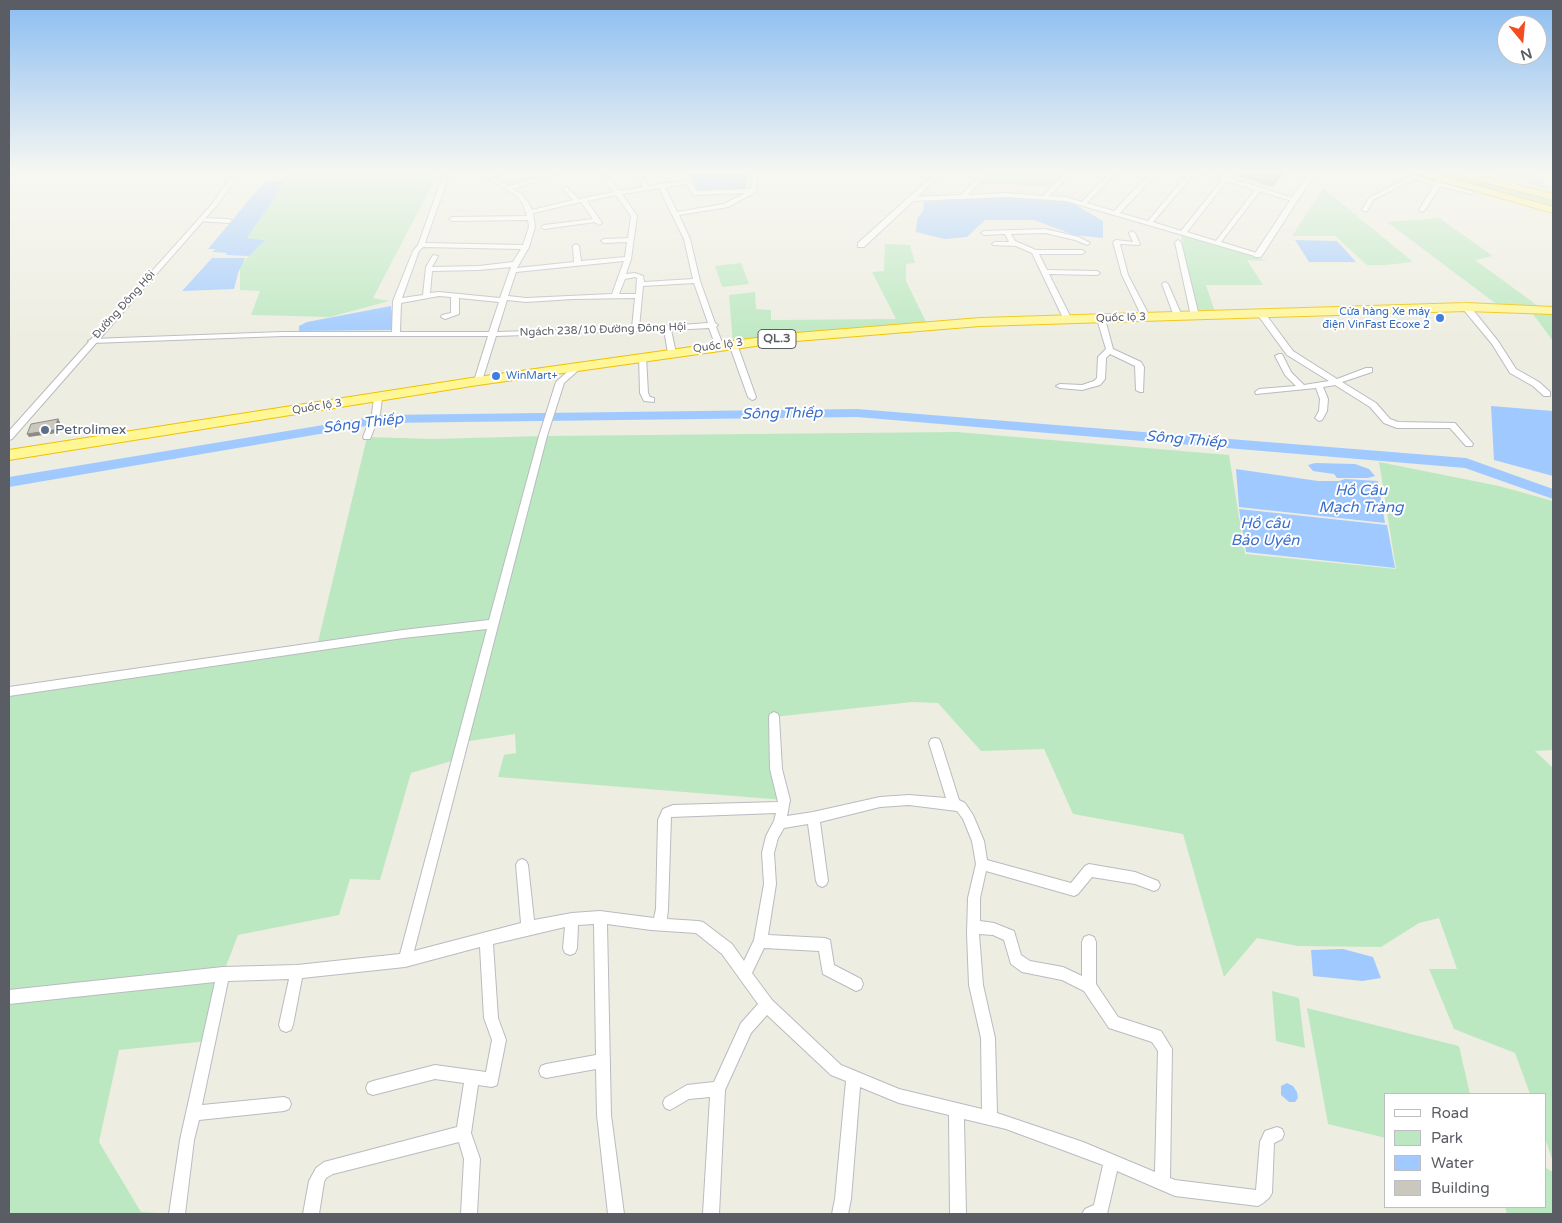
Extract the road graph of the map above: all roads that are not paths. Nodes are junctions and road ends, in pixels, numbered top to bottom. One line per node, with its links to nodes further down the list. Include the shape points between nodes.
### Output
1 (192, 229): 60 (street, Đường Đông Hội)
2 (427, 229): 22 (street)
3 (531, 229): 25 (street)
4 (632, 229): 15 (street)
5 (683, 229): 37 (street)
6 (879, 229): 23 (street)
7 (1169, 229): 14 (street)
8 (1186, 229): 14 (street)
9 (1229, 229): 19 (street)
10 (1275, 229): 28 (street)
11 (1007, 232): 12 (street); 18 (street, via 1044,231); 21 (street, via 1012,242)
12 (984, 233)
13 (1132, 233): 52 (street, via 1137,244 1116,242 1126,275)
14 (1183, 233): 19 (street)
15 (630, 240): 16 (street); 30 (street)
16 (604, 241)
17 (1178, 242): 50 (street)
18 (1087, 243)
19 (1218, 243): 28 (street)
20 (995, 244): 21 (street)
21 (1017, 244): 26 (street)
22 (421, 245): 25 (street); 45 (street)
23 (861, 245)
24 (576, 246): 31 (street)
25 (526, 247): 32 (street)
26 (1035, 252): 27 (street); 34 (street)
27 (1082, 252)
28 (1258, 255)
29 (435, 256): 33 (street)
30 (628, 259): 31 (street); 36 (street)
31 (578, 264): 32 (street)
32 (514, 267): 33 (street); 44 (street)
33 (429, 269): 40 (street)
34 (1045, 272): 35 (street); 54 (street)
35 (1097, 274)
36 (622, 277): 38 (street, via 640,276); 42 (street)
37 (697, 281): 38 (street); 55 (street)
38 (641, 284): 43 (street)
39 (1165, 284): 49 (street)
40 (426, 296): 41 (street); 45 (street)
41 (455, 296): 44 (street); 51 (street, via 455,314)
42 (615, 296): 43 (street); 44 (street)
43 (638, 296): 57 (street)
44 (504, 299): 59 (street)
45 (396, 301): 58 (street)
46 (1466, 307): 47 (highway, Quốc lộ 3 / QL.3); 48 (highway, Quốc lộ 3 / QL.3); 78 (street, via 1495,342 1513,371)
47 (1553, 311)
48 (1261, 314): 50 (highway, Quốc lộ 3 / QL.3); 72 (street, via 1290,353)
49 (1178, 316): 50 (highway, Quốc lộ 3 / QL.3); 52 (highway, Quốc lộ 3 / QL.3)
50 (1195, 316)
51 (445, 317)
52 (1146, 317): 53 (highway, Quốc lộ 3 / QL.3)
53 (1101, 319): 54 (highway, Quốc lộ 3 / QL.3); 63 (street)
54 (1068, 320): 61 (highway, Quốc lộ 3 / QL.3, via 980,322)
55 (714, 325): 56 (street, Ngách 238/10 Đường Đông Hội); 62 (street)
56 (667, 328): 57 (street, Ngách 238/10 Đường Đông Hội); 64 (street)
57 (635, 330): 59 (street, Ngách 238/10 Đường Đông Hội)
58 (396, 334): 59 (street, Ngách 238/10 Đường Đông Hội); 60 (street, Ngách 238/10 Đường Đông Hội, via 282,334)
59 (492, 334): 70 (street)
60 (92, 341): 84 (street, Đường Đông Hội)
61 (733, 344): 62 (highway, Quốc lộ 3 / QL.3); 79 (street)
62 (719, 346): 64 (highway, Quốc lộ 3 / QL.3)
63 (1110, 350): 73 (street, via 1102,357 1101,379 1097,383 1082,388); 76 (street, via 1138,364)
64 (672, 353): 66 (highway, Quốc lộ 3 / QL.3)
65 (1279, 356): 75 (street, via 1288,373)
66 (642, 357): 67 (highway, Quốc lộ 3 / QL.3); 81 (street, via 644,393)
67 (578, 367): 69 (highway, Quốc lộ 3 / QL.3); 71 (street)
68 (1369, 370): 72 (street)
69 (549, 371): 70 (highway, Quốc lộ 3 / QL.3); 71 (street)
70 (478, 382): 80 (highway, Quốc lộ 3 / QL.3)
71 (560, 382): 87 (street)
72 (1335, 382): 74 (street); 85 (street, via 1373,405 1387,421 1397,425 1452,425)
73 (1060, 386)
74 (1318, 386): 75 (street); 82 (street, via 1324,399 1323,411)
75 (1302, 388): 77 (street)
76 (1140, 390)
77 (1259, 392)
78 (1547, 394)
79 (752, 396)
80 (378, 398): 83 (street); 86 (highway, Quốc lộ 3 / QL.3)
81 (650, 400)
82 (1318, 418)
83 (368, 435)
84 (9, 437)
85 (1469, 444)
86 (9, 455)
87 (494, 624): 88 (street, via 403,634); 108 (street)
88 (9, 691)
89 (774, 717): 92 (street, via 776,769 782,785)
90 (935, 743): 91 (street)
91 (954, 804): 93 (street, via 909,800 880,802); 95 (street, via 961,807 972,824)
92 (783, 807): 94 (street); 101 (street, via 667,813)
93 (813, 818): 94 (street); 97 (street)
94 (780, 823): 105 (street, via 772,836 768,853 770,884)
95 (982, 864): 98 (street, via 1074,890 1089,870 1135,878); 102 (street, via 974,898)
96 (522, 865): 103 (street)
97 (822, 881)
98 (1154, 885)
99 (600, 917): 100 (street); 101 (street); 117 (street)
100 (572, 920): 103 (street); 107 (street)
101 (659, 924): 111 (street, via 698,926 727,950)
102 (973, 927): 113 (street, via 994,929 1009,936 1016,959 1027,966 1064,974); 127 (street, via 976,985 988,1038)
103 (528, 928): 104 (street)
104 (486, 940): 108 (street); 120 (street, via 491,1018 499,1040 492,1080)
105 (760, 941): 111 (street); 112 (street, via 825,945 828,969)
106 (1089, 942): 113 (street)
107 (570, 948)
108 (405, 960): 109 (street)
109 (297, 972): 110 (street); 116 (street)
110 (223, 974): 114 (street); 126 (street)
111 (745, 974): 115 (street)
112 (856, 984)
113 (1089, 986): 131 (street, via 1114,1023 1156,1036 1165,1050)
114 (9, 996)
115 (767, 1005): 119 (street, via 836,1070); 122 (street, via 746,1028)
116 (286, 1025)
117 (603, 1061): 118 (street); 135 (street, via 604,1115)
118 (546, 1072)
119 (854, 1077): 125 (street, via 899,1096); 137 (street)
120 (472, 1078): 121 (street, via 435,1072); 128 (street)
121 (373, 1088)
122 (718, 1090): 123 (street, via 687,1092); 136 (street)
123 (670, 1103)
124 (284, 1104): 126 (street)
125 (956, 1110): 127 (street); 138 (street)
126 (193, 1113): 132 (street)
127 (990, 1118): 130 (street)
128 (464, 1133): 133 (street, via 329,1167 317,1181); 134 (street, via 472,1159)
129 (1277, 1134): 131 (street, via 1270,1136 1267,1142 1264,1193 1258,1198 1175,1188)
130 (1111, 1162): 131 (street); 139 (street, via 1100,1212)
131 (1162, 1183)
132 (177, 1214)
133 (311, 1214)
134 (469, 1214)
135 (616, 1214)
136 (711, 1214)
137 (840, 1214)
138 (958, 1214)
139 (1090, 1214)

